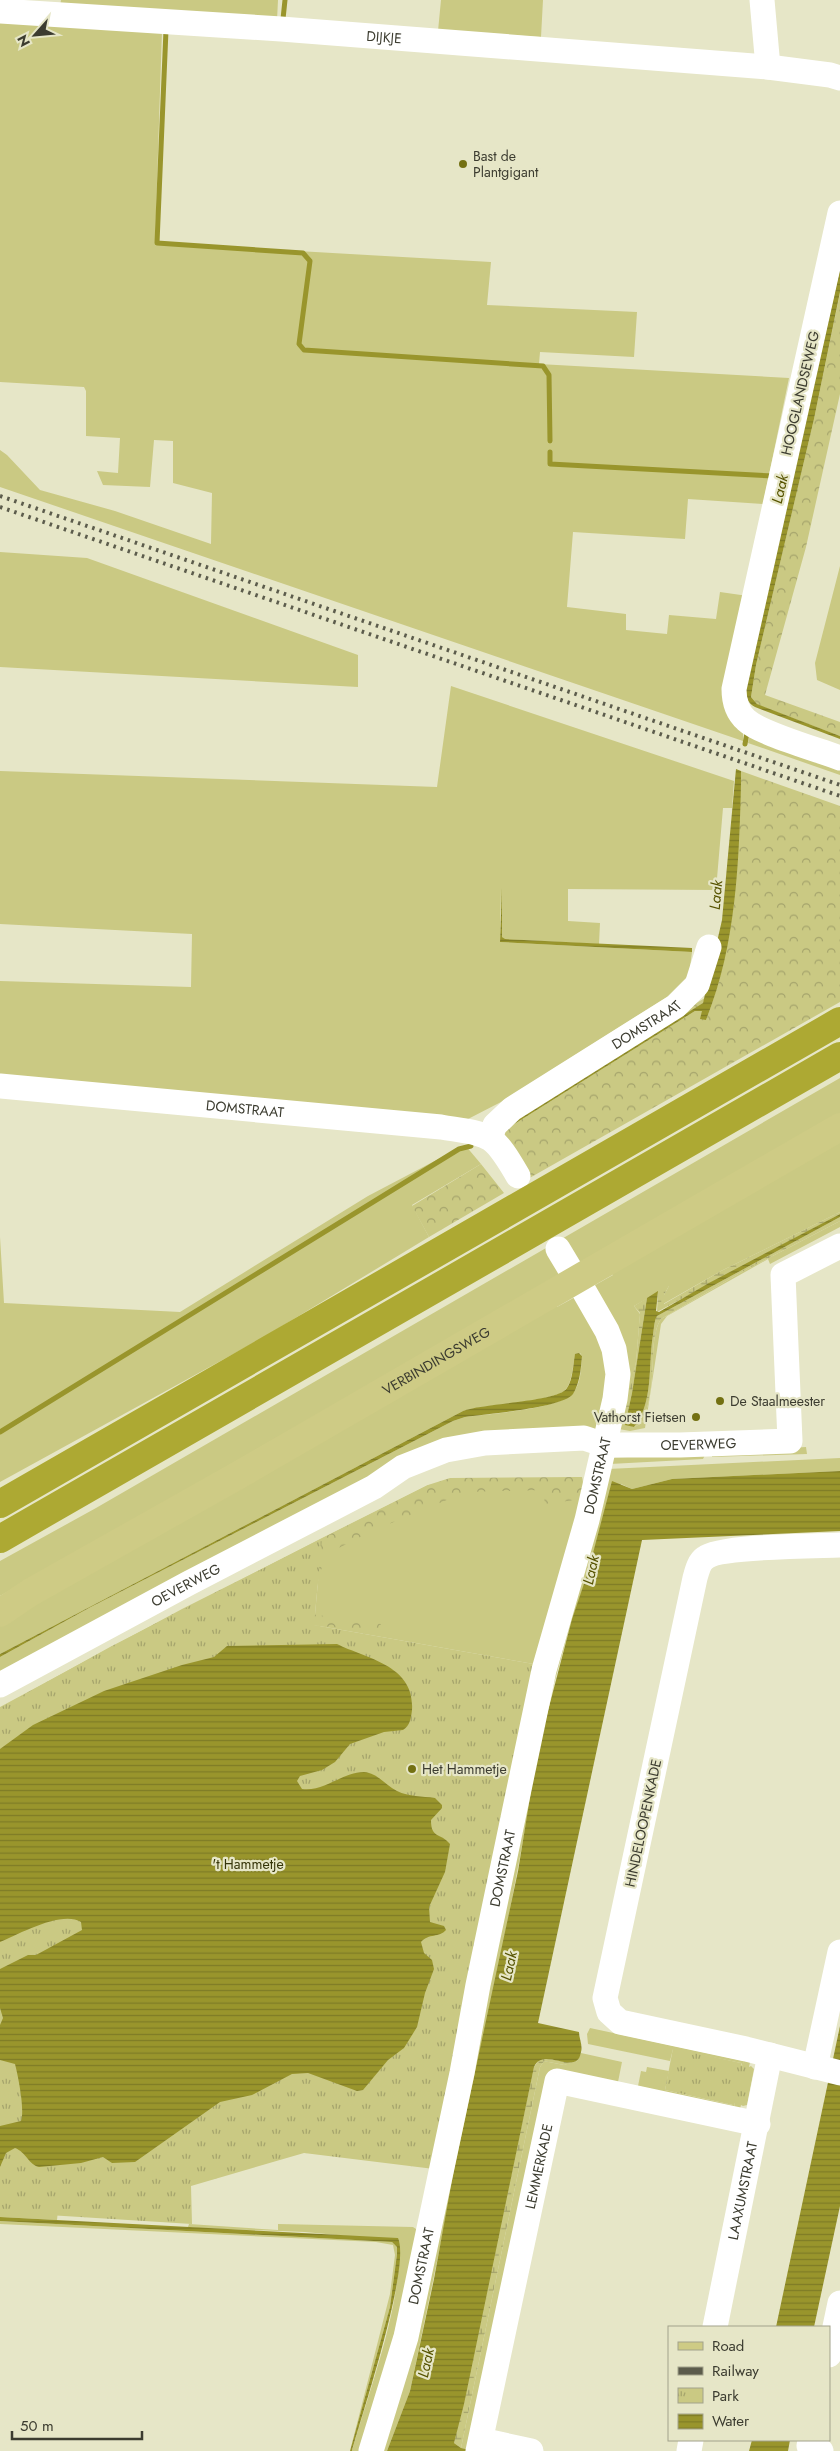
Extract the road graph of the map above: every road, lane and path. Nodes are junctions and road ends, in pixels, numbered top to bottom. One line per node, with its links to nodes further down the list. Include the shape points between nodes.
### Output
1 (762, 0): 3 (street)
2 (0, 11): 3 (street, DIJKJE)
3 (768, 67): 4 (street)
4 (840, 78)
5 (840, 213): 6 (street, HOOGLANDSEWEG, via 734,689 736,706 744,718 761,729)
6 (840, 758)
7 (709, 947): 12 (street, DOMSTRAAT, via 697,984 676,1006 512,1109 495,1125)
8 (840, 1021): 17 (highway)
9 (840, 1056): 18 (highway)
10 (0, 1086): 12 (street, DOMSTRAAT, via 441,1127)
11 (840, 1127): 20 (main road, VERBINDINGSWEG)
12 (490, 1137): 13 (street, via 507,1156)
13 (518, 1176)
14 (840, 1246): 16 (street, OEVERWEG, via 783,1275 790,1441)
15 (584, 1292): 16 (street, DOMSTRAAT, via 610,1337 617,1363 617,1389)
16 (605, 1445): 23 (street, OEVERWEG, via 584,1438 502,1442 466,1446 410,1464 374,1487); 33 (street, DOMSTRAAT, via 544,1670 406,2337)
17 (0, 1504)
18 (0, 1539)
19 (840, 1545): 25 (street, HINDELOOPENKADE, via 742,1550 709,1555 700,1564 694,1578 605,1998 609,2012 620,2022)
20 (31, 1592): 21 (main road, VERBINDINGSWEG); 22 (main road, VERBINDINGSWEG)
21 (0, 1606)
22 (0, 1613)
23 (0, 1685)
24 (840, 1952): 26 (street, HINDELOOPENKADE)
25 (770, 2055): 26 (street, HINDELOOPENKADE); 27 (street, LAAXUMSTRAAT)
26 (830, 2070)
27 (758, 2124): 29 (street, LAAXUMSTRAAT); 32 (street, LEMMERKADE, via 557,2082)
28 (840, 2303): 30 (street)
29 (715, 2326)
30 (830, 2350)
31 (810, 2441): 35 (street, via 809,2446)
32 (480, 2446): 34 (street)
33 (371, 2451)
34 (531, 2451)
35 (821, 2451)

